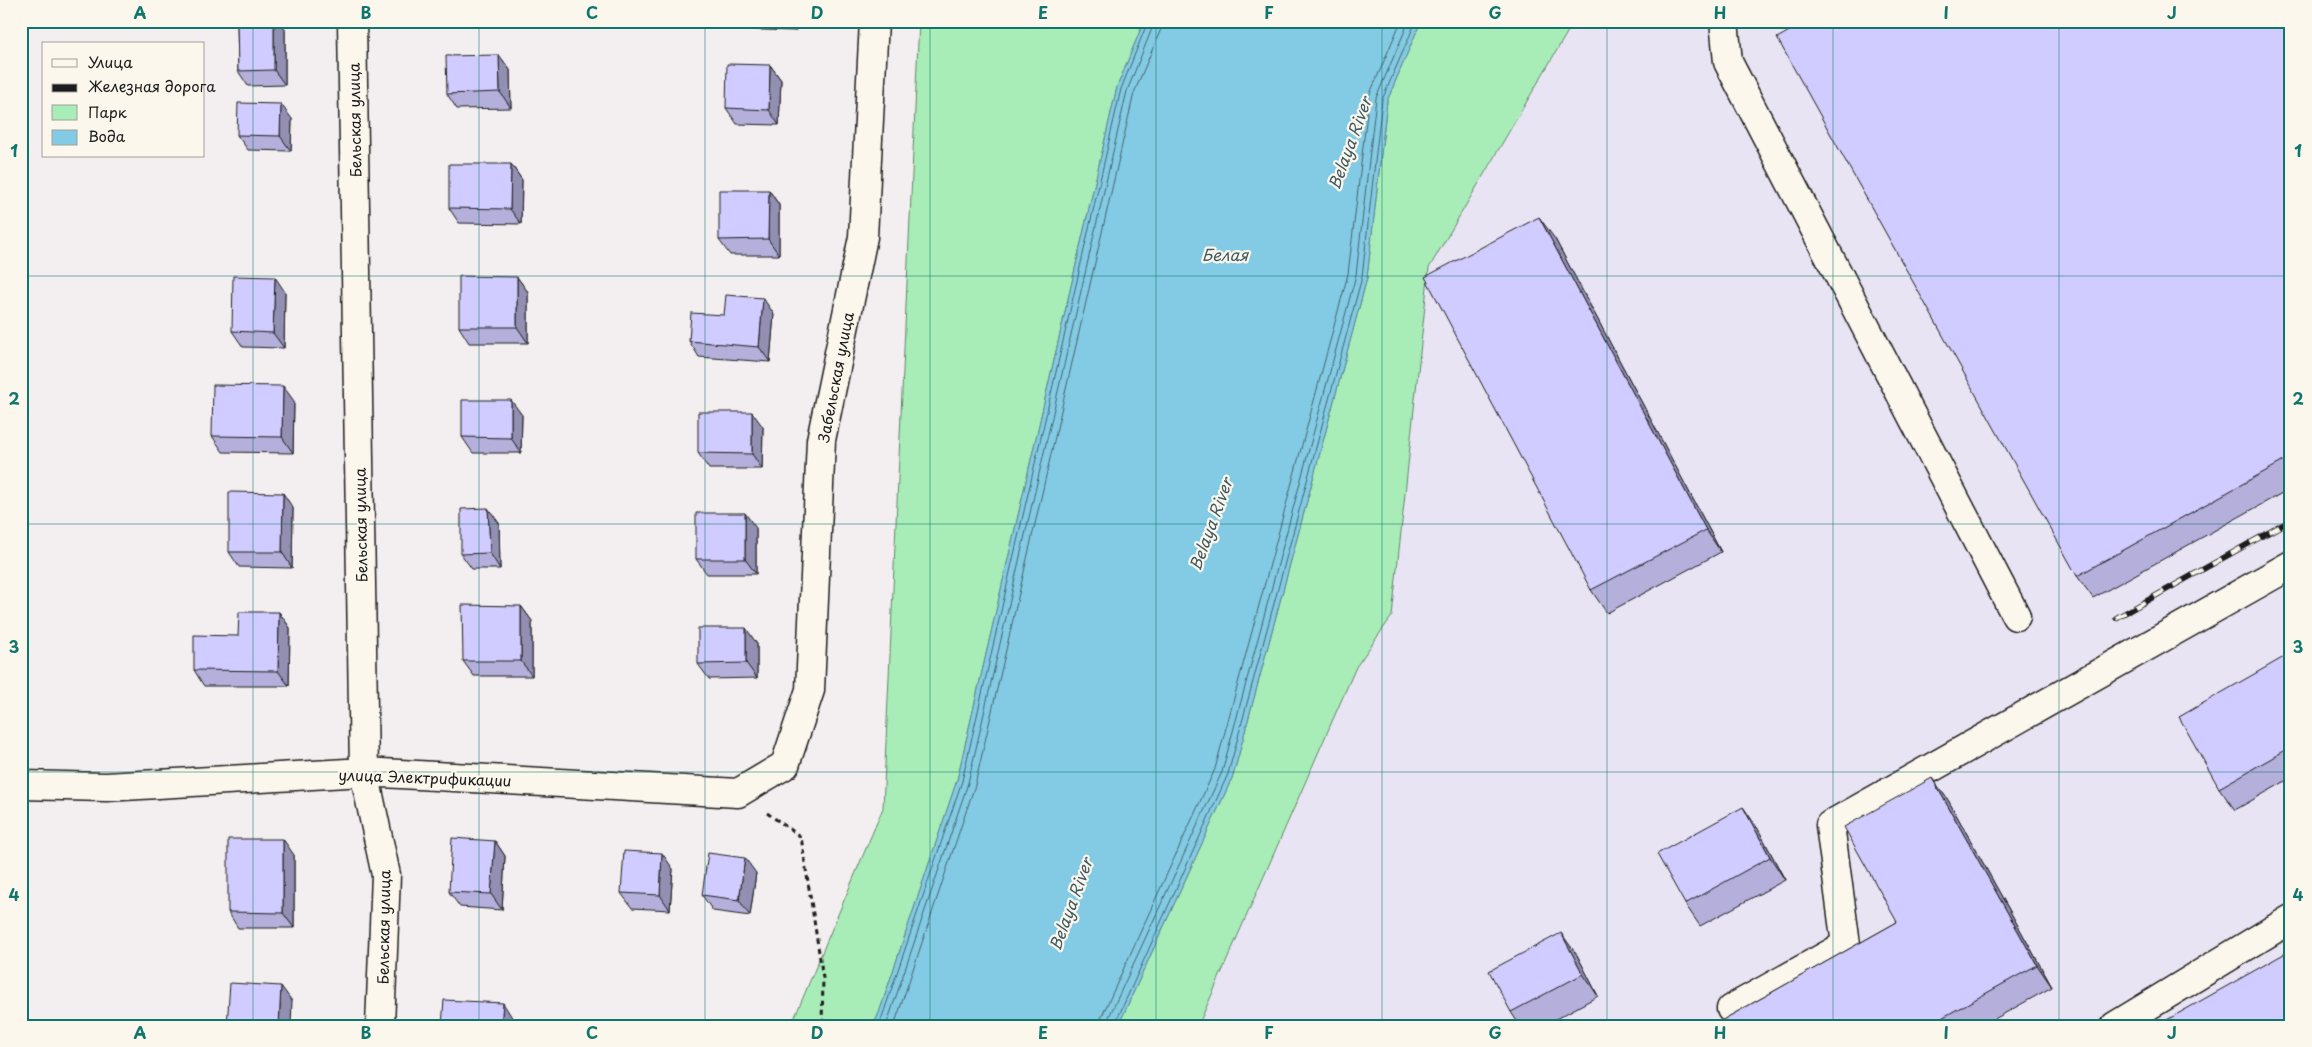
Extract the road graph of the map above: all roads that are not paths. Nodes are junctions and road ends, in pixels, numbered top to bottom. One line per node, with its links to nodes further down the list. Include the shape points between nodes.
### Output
1 (352, 21): 6 (street, Бельская улица)
2 (874, 21): 8 (street, Забельская улица, via 863,237 821,440 810,690 785,765)
3 (1724, 21): 5 (street, via 1728,62)
4 (2291, 565): 10 (street, via 1830,825 1846,944)
5 (2016, 616)
6 (364, 772): 7 (street, улица Электрификации, via 106,787); 8 (street, улица Электрификации); 11 (street, Бельская улица, via 386,875)
7 (21, 785)
8 (738, 793)
9 (2291, 919): 12 (street)
10 (1731, 1008)
11 (380, 1026)
12 (2115, 1026)

